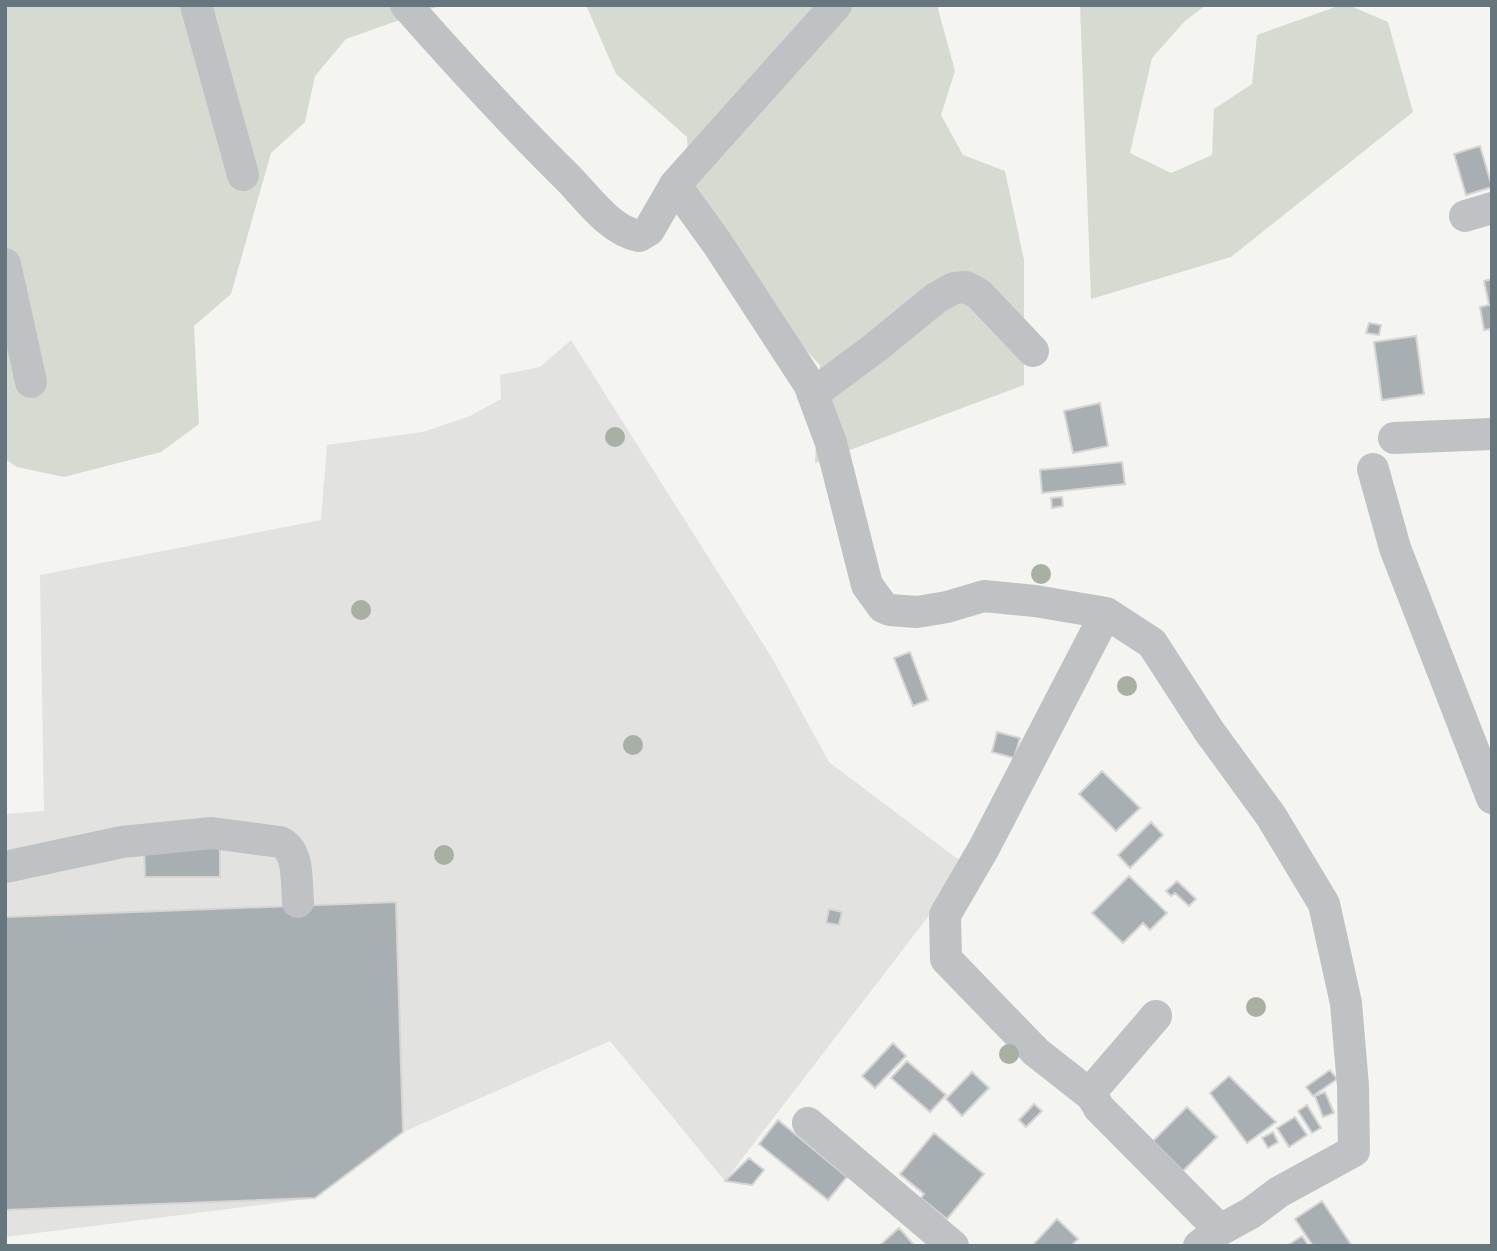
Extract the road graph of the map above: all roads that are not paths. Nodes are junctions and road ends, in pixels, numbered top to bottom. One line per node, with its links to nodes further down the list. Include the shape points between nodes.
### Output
1 (197, 5): 4 (street)
2 (406, 5): 5 (street, via 504,115 627,234 639,236 649,230)
3 (836, 5): 5 (street)
4 (243, 175)
5 (675, 185): 9 (street, via 801,368)
6 (5, 264): 8 (street)
7 (1033, 351): 9 (street, via 979,294 967,287 954,288)
8 (31, 382)
9 (813, 394): 13 (street, via 831,443 867,585 883,607 917,612 984,596)
10 (1492, 434): 11 (street)
11 (1394, 438)
12 (1373, 469): 14 (street, via 1395,548)
13 (1106, 613): 18 (street, via 945,915 946,959 1036,1052); 20 (street, via 1152,643 1271,816 1324,904 1346,1003 1354,1151)
14 (1492, 798)
15 (5, 867): 16 (street, via 122,842 212,833 287,845 293,851)
16 (298, 902)
17 (1156, 1016): 18 (street)
18 (1092, 1096): 20 (street)
19 (808, 1123): 21 (street)
20 (1209, 1238)
21 (953, 1246)

